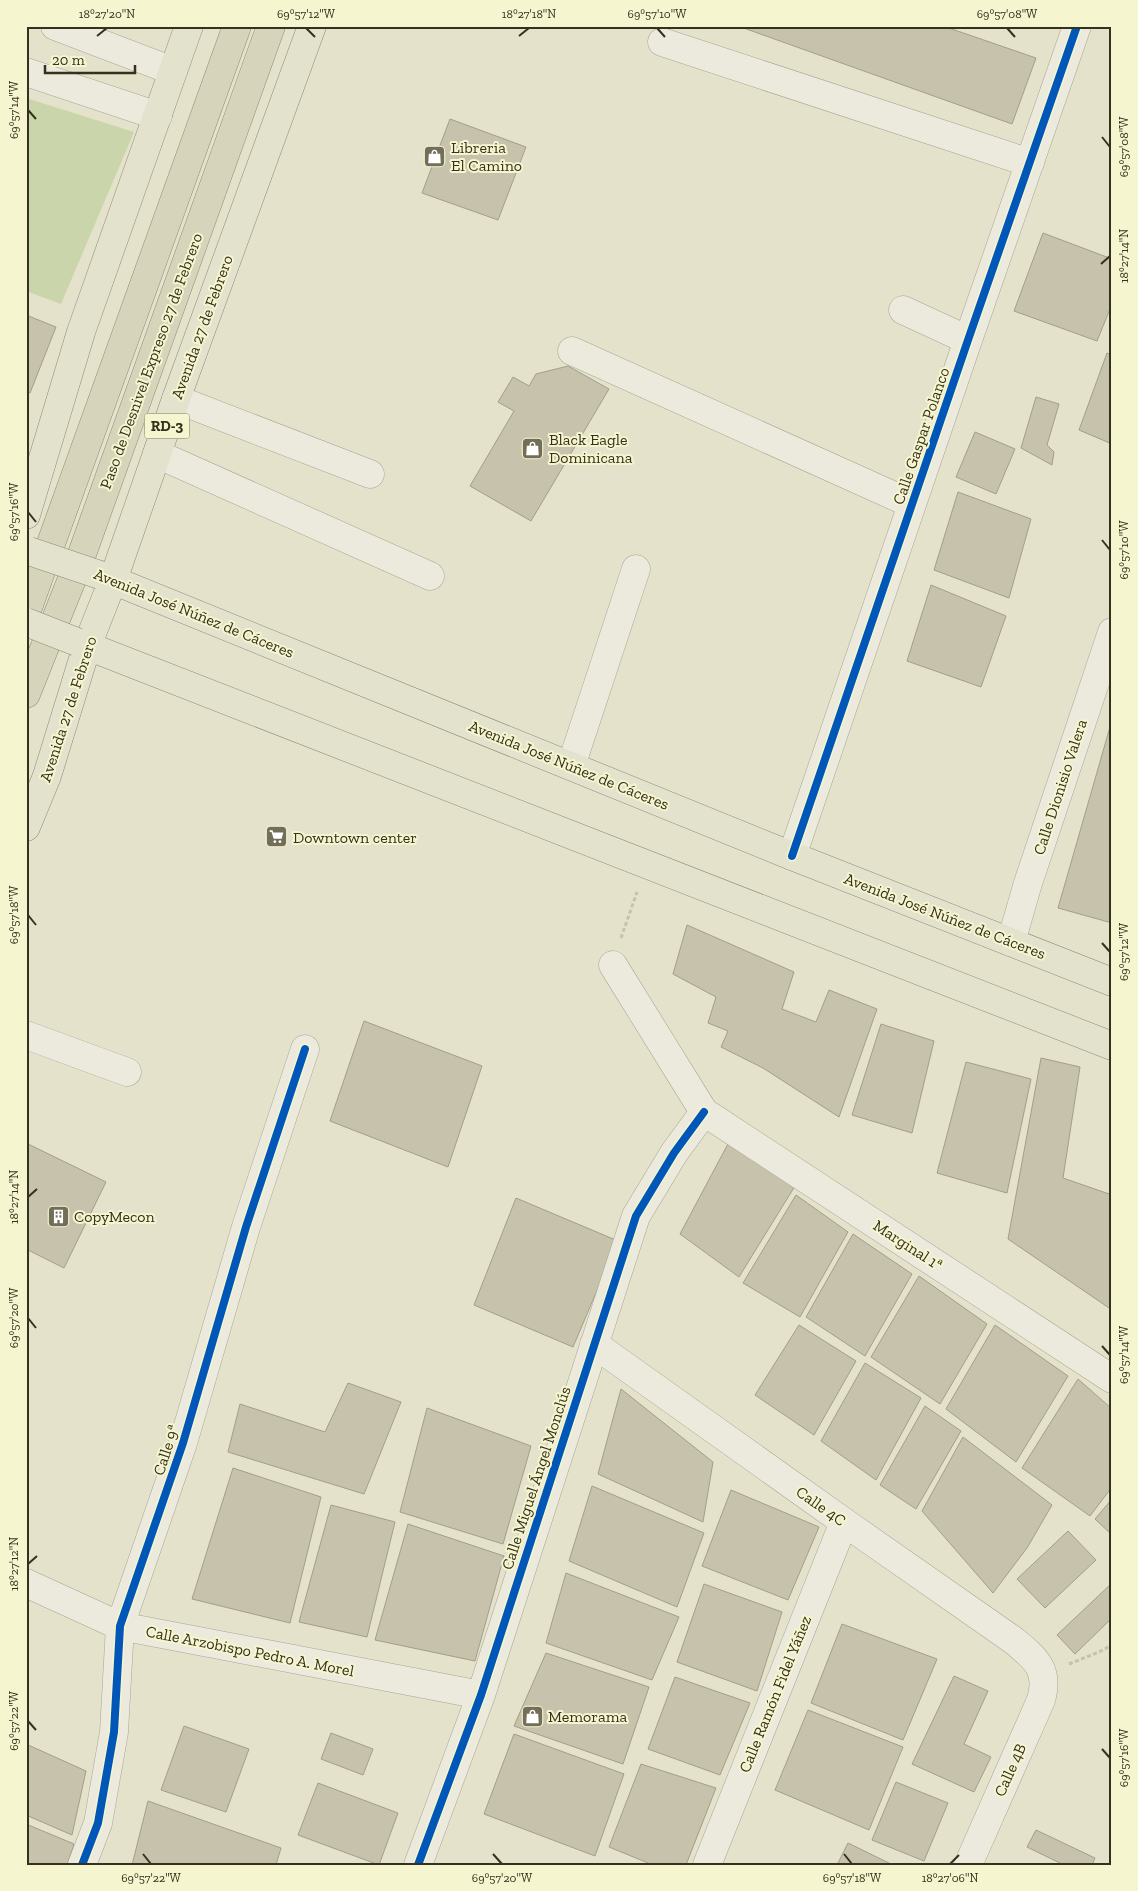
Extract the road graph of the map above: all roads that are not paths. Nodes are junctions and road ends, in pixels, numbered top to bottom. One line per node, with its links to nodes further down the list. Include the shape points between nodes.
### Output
1 (55, 26): 8 (street)
2 (189, 26): 8 (main road)
3 (237, 26): 24 (highway, Paso de Desnivel Expreso 27 de Febrero)
4 (270, 26): 28 (highway, Paso de Desnivel Expreso 27 de Febrero / RD-3, via 82,554)
5 (312, 26): 15 (main road, Avenida 27 de Febrero / RD-3)
6 (1077, 26): 11 (street, Calle Gaspar Polanco)
7 (662, 42): 11 (street)
8 (174, 71): 10 (main road)
9 (26, 72): 10 (street)
10 (158, 116): 19 (main road, via 81,332)
11 (1030, 163): 13 (street, Calle Gaspar Polanco)
12 (904, 310): 13 (street)
13 (968, 340): 18 (street, Calle Gaspar Polanco)
14 (572, 351): 18 (street)
15 (176, 399): 16 (main road, Avenida 27 de Febrero / RD-3); 17 (street)
16 (157, 454): 22 (street); 23 (main road, Avenida 27 de Febrero / RD-3)
17 (370, 474)
18 (912, 504): 31 (street, Calle Gaspar Polanco)
19 (26, 515)
20 (28, 550): 23 (main road, Avenida José Núñez de Cáceres, bridge)
21 (636, 569): 29 (street)
22 (430, 576)
23 (106, 578): 27 (main road, Avenida 27 de Febrero / RD-3); 29 (main road, Avenida José Núñez de Cáceres)
24 (26, 612)
25 (26, 622): 27 (main road, bridge)
26 (1112, 632): 32 (street, Calle Dionisio Valera)
27 (82, 644): 30 (main road, Avenida 27 de Febrero / RD-3, via 47,776); 36 (main road)
28 (26, 694)
29 (572, 766): 31 (main road, Avenida José Núñez de Cáceres)
30 (26, 827)
31 (792, 856): 32 (main road, Avenida José Núñez de Cáceres)
32 (1011, 942): 34 (main road, Avenida José Núñez de Cáceres)
33 (612, 965): 39 (street)
34 (1112, 982)
35 (26, 1035): 38 (street)
36 (1112, 1046)
37 (305, 1049): 44 (street, Calle 9ª, via 246,1227 183,1443)
38 (127, 1072)
39 (704, 1112): 40 (street, Calle Miguel Ángel Monclús, via 674,1153 636,1216); 41 (street, Marginal 1ª)
40 (594, 1344): 42 (street, Calle 4C); 46 (street, Calle Miguel Ángel Monclús)
41 (1112, 1379)
42 (844, 1522): 45 (street, Calle 4C, via 1013,1640 1034,1657); 49 (street, Calle Ramón Fidel Yáñez)
43 (26, 1583): 44 (street, Calle Arzobispo Pedro A. Morel)
44 (120, 1626): 46 (street, Calle Arzobispo Pedro A. Morel); 47 (street, Calle 9ª, via 114,1732 98,1823)
45 (1043, 1674): 50 (street, Calle 4B, via 1041,1700)
46 (482, 1695): 48 (street, Calle Miguel Ángel Monclús)
47 (82, 1865)
48 (418, 1865)
49 (707, 1865)
50 (968, 1865)

